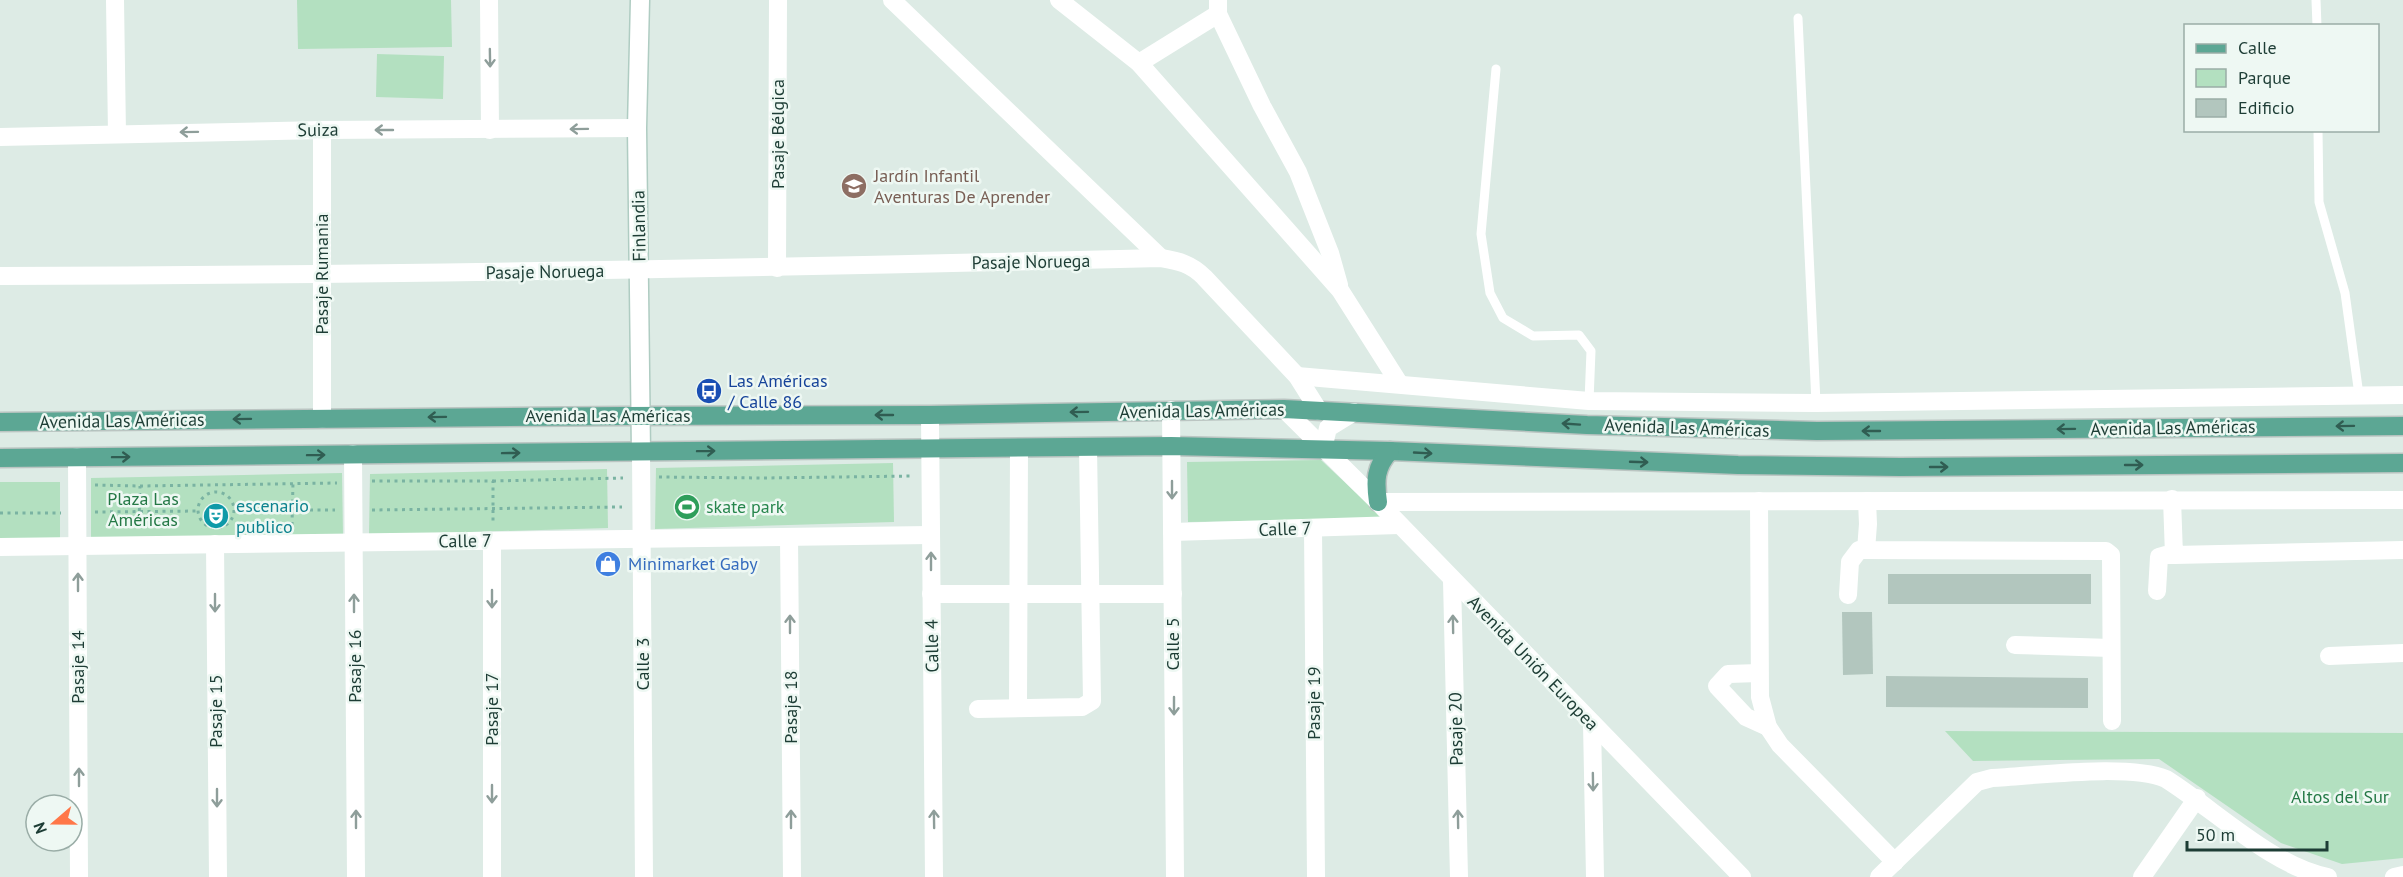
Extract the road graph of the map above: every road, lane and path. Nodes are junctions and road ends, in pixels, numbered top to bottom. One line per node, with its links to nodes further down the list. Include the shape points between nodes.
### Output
1 (115, 0): 17 (street)
2 (489, 0): 15 (street, one-way to 15)
3 (640, 0): 13 (street, Finlandia)
4 (778, 0): 20 (street, Pasaje Bélgica)
5 (892, 0): 19 (street)
6 (1059, 0): 11 (street)
7 (2316, 0): 10 (lane)
8 (1218, 7): 11 (street); 24 (street, via 1262,106 1298,172)
9 (1798, 18): 30 (lane)
10 (2317, 24)
11 (1138, 63): 24 (street)
12 (1496, 69): 29 (lane, via 1481,234 1490,293 1503,318 1533,336 1579,335 1591,351)
13 (637, 128): 15 (street, Suiza, one-way to 15); 21 (street, Finlandia)
14 (322, 130): 15 (street, Suiza, one-way to 14); 17 (street, Suiza, one-way to 17); 22 (street, Pasaje Rumania)
15 (490, 130)
16 (2318, 132): 28 (lane, via 2319,202 2345,293)
17 (117, 134): 18 (street, Suiza)
18 (0, 137)
19 (1161, 258): 20 (street, Pasaje Noruega); 25 (street, via 1193,267)
20 (777, 268): 21 (street, Pasaje Noruega)
21 (639, 270): 22 (street, Pasaje Noruega); 36 (street, Finlandia)
22 (322, 275): 23 (street, Pasaje Noruega); 37 (street, Pasaje Rumania)
23 (0, 276)
24 (1340, 290): 26 (street)
25 (1297, 376): 26 (street); 33 (street)
26 (1399, 384): 29 (street)
27 (2403, 394): 28 (street)
28 (2359, 395): 30 (street)
29 (1589, 401): 30 (street)
30 (1816, 403)
31 (1284, 410): 32 (main road, Avenida Las Américas); 33 (main road, Avenida Las Américas); 44 (street, Avenida Unión Europea)
32 (1171, 411): 35 (main road, Avenida Las Américas, one-way to 35); 40 (street, Calle 5)
33 (1318, 411): 34 (main road, Avenida Las Américas)
34 (1354, 412): 39 (main road, Avenida Las Américas, one-way to 34, via 1805,431 1587,425); 44 (street, via 1328,428)
35 (930, 415): 36 (main road, Avenida Las Américas, one-way to 36); 43 (street, Calle 4)
36 (641, 416): 37 (main road, Avenida Las Américas, one-way to 37); 46 (street, Finlandia)
37 (322, 419): 38 (main road, Avenida Las Américas, one-way to 38)
38 (0, 422)
39 (2403, 426)
40 (1171, 446): 41 (main road, Avenida Las Américas); 44 (main road, Avenida Las Américas); 77 (street, Calle 5, one-way to 77)
41 (1088, 447): 42 (main road, Avenida Las Américas); 96 (street)
42 (1019, 448): 43 (main road, Avenida Las Américas); 95 (street)
43 (930, 449): 46 (main road, Avenida Las Américas, one-way to 43); 51 (street, Calle 4)
44 (1323, 449): 45 (main road, Avenida Las Américas); 64 (street, Avenida Unión Europea)
45 (1390, 451): 50 (main road, Avenida Las Américas, one-way to 50, via 1830,466); 64 (main road, via 1376,473)
46 (641, 452): 47 (main road, Avenida Las Américas, one-way to 46); 80 (street, Calle 3)
47 (353, 454): 48 (main road, Avenida Las Américas, one-way to 47); 82 (street, Pasaje 16)
48 (77, 457): 49 (main road, Avenida Las Américas); 74 (street, Pasaje 14)
49 (0, 458)
50 (2403, 463)
51 (930, 476): 52 (path); 78 (street, Calle 4)
52 (655, 477)
53 (623, 478): 55 (path)
54 (364, 481): 55 (path)
55 (494, 481): 66 (path)
56 (293, 482): 57 (path); 59 (path); 71 (path)
57 (345, 483)
58 (87, 484): 59 (path)
59 (141, 486): 72 (path)
60 (2172, 499): 61 (street); 63 (street); 90 (street)
61 (2403, 500)
62 (1759, 501): 63 (street); 64 (street); 102 (street)
63 (1866, 501): 88 (street)
64 (1378, 502): 75 (street, Avenida Unión Europea)
65 (622, 507): 66 (path)
66 (493, 508): 69 (path); 81 (path)
67 (235, 510): 70 (path, via 230,523 217,529 204,524); 70 (path, via 230,497 216,492 203,497); 71 (path)
68 (344, 510): 71 (path)
69 (367, 510)
70 (198, 511): 72 (path)
71 (292, 511): 83 (path)
72 (139, 512): 74 (path); 86 (path)
73 (0, 513): 74 (path)
74 (77, 513): 85 (street, Pasaje 14)
75 (1399, 525): 76 (street, Calle 7); 91 (street, Avenida Unión Europea)
76 (1313, 528): 77 (street, Calle 7); 119 (street, Pasaje 19)
77 (1172, 532): 94 (street, Calle 5)
78 (930, 535): 79 (street, Calle 7); 93 (street, Calle 4, one-way to 78)
79 (789, 537): 80 (street, Calle 7); 116 (street, Pasaje 18, one-way to 79)
80 (642, 539): 81 (street, Calle 7); 115 (street, Calle 3)
81 (492, 541): 82 (street, Calle 7); 114 (street, Pasaje 17, one-way to 114)
82 (354, 542): 83 (street, Calle 7); 113 (street, Pasaje 16, one-way to 82)
83 (293, 543): 84 (street, Calle 7)
84 (215, 544): 86 (street, Calle 7); 112 (street, Pasaje 15, one-way to 112)
85 (78, 546): 86 (street, Calle 7); 87 (street, Calle 7); 111 (street, Pasaje 14, one-way to 85)
86 (138, 546)
87 (0, 547)
88 (1866, 550): 97 (street, via 1859,550 1850,562); 99 (street, via 2106,551 2112,561)
89 (2403, 550): 90 (street)
90 (2174, 555): 92 (street, via 2159,557)
91 (1452, 580): 106 (street, Avenida Unión Europea); 120 (street, Pasaje 20, one-way to 91)
92 (2157, 591)
93 (931, 594): 95 (street); 117 (street, Calle 4, one-way to 93)
94 (1173, 594): 96 (street); 118 (street, Calle 5, one-way to 118)
95 (1018, 595): 96 (street); 103 (street)
96 (1089, 595): 103 (street, via 1092,701 1082,707)
97 (1848, 595)
98 (2015, 645): 99 (street)
99 (2111, 648): 105 (street)
100 (2403, 653): 101 (street)
101 (2329, 656)
102 (1759, 673): 107 (street); 107 (street, via 1728,674 1717,686 1746,717)
103 (1018, 708): 104 (street)
104 (978, 709)
105 (2112, 721)
106 (1592, 723): 121 (street, one-way to 121); 122 (street, Avenida Unión Europea)
107 (1768, 727): 109 (street, via 1780,745)
108 (2197, 798): 109 (street, via 2150,774 2111,772 1984,779 1970,786); 124 (street); 125 (street, via 2286,862)
109 (1895, 862): 123 (street)
110 (2403, 875): 126 (street)
111 (79, 877)
112 (218, 877)
113 (356, 877)
114 (492, 877)
115 (644, 877)
116 (792, 877)
117 (934, 877)
118 (1175, 877)
119 (1316, 877)
120 (1459, 877)
121 (1595, 877)
122 (1742, 877)
123 (1880, 877)
124 (2142, 877)
125 (2328, 877)
126 (2394, 877)

